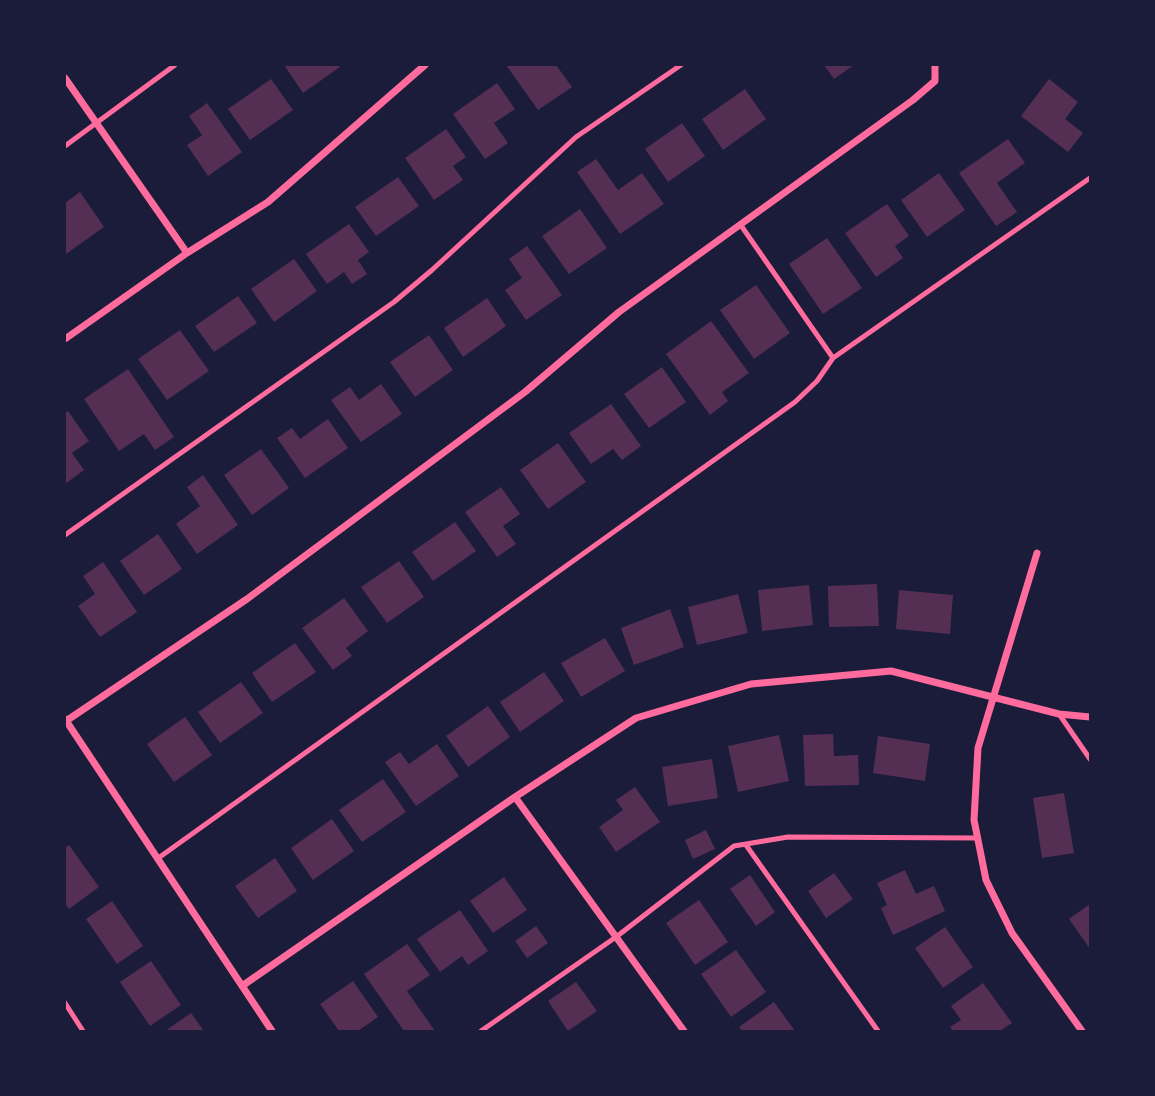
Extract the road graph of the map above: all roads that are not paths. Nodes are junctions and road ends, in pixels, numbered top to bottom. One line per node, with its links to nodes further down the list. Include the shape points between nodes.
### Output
1 (176, 65): 6 (lane)
2 (425, 65): 10 (street, via 268,202)
3 (681, 65): 13 (lane, via 576,137 394,302)
4 (935, 65): 9 (street, via 935,81 913,100)
5 (65, 78): 6 (street)
6 (97, 123): 7 (lane); 10 (street)
7 (65, 146)
8 (1090, 178): 12 (lane)
9 (740, 224): 12 (lane); 18 (street, via 619,312 525,392 258,590)
10 (187, 253): 11 (street)
11 (65, 340)
12 (833, 358): 23 (lane, via 795,402)
13 (65, 535)
14 (1037, 553): 15 (street)
15 (993, 698): 16 (street); 20 (street, via 891,671 751,684 636,718); 21 (street, via 978,748 974,820)
16 (1059, 714): 17 (street); 19 (lane)
17 (1090, 717)
18 (65, 720): 23 (street)
19 (1090, 759)
20 (515, 797): 24 (street); 25 (street)
21 (978, 838): 22 (lane, via 788,837); 32 (street, via 986,880 1012,933)
22 (746, 845): 24 (lane, via 734,846); 31 (lane)
23 (156, 859): 25 (street)
24 (616, 937): 29 (lane); 30 (street)
25 (242, 986): 28 (street)
26 (65, 1003): 27 (lane)
27 (83, 1031)
28 (272, 1031)
29 (481, 1031)
30 (684, 1031)
31 (878, 1031)
32 (1082, 1031)

